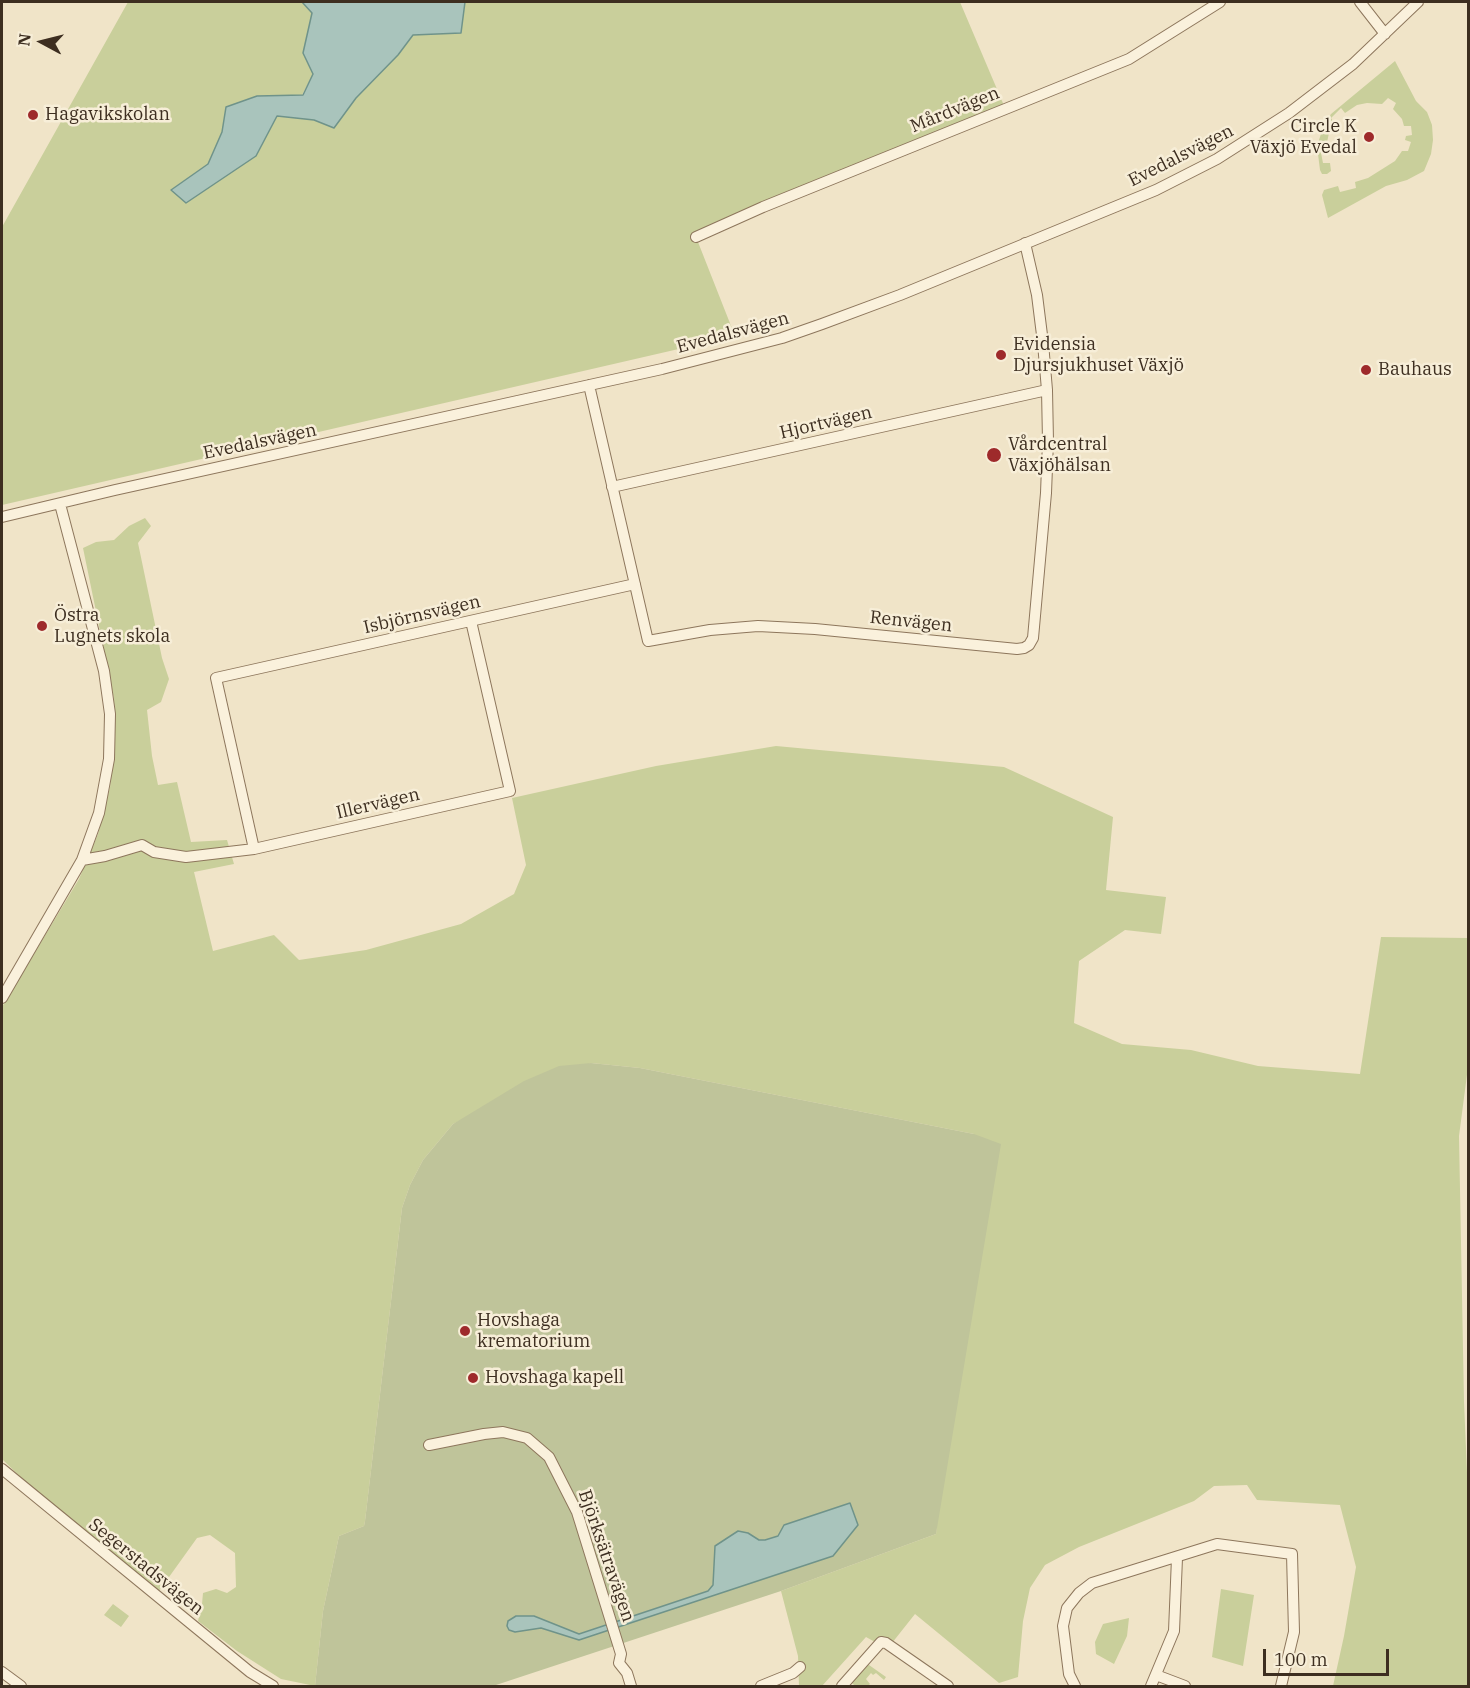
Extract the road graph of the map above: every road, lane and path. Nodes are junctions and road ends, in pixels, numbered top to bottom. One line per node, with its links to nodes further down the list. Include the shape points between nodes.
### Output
1 (1220, 2): 5 (street, Mårdvägen, via 1129,59)
2 (1360, 2): 4 (street)
3 (1420, 2): 4 (street, Evedalsvägen)
4 (1384, 34): 6 (street, Evedalsvägen, via 1353,64 1289,113 1217,159 1156,190)
5 (696, 237)
6 (1025, 243): 7 (street, Evedalsvägen, via 782,338); 8 (street, Renvägen, via 1037,295)
7 (590, 385): 9 (street, Renvägen); 10 (street, Evedalsvägen)
8 (1047, 390): 9 (street, Hjortvägen); 12 (street, Renvägen, via 1045,504 1033,638 1024,648 758,626 648,641)
9 (612, 488): 12 (street, Renvägen)
10 (60, 504): 11 (street, Evedalsvägen); 15 (street, via 104,671 110,714 105,787)
11 (2, 517)
12 (634, 584): 13 (street, Isbjörnsvägen)
13 (471, 621): 14 (street, Isbjörnsvägen, via 216,678); 14 (street, Illervägen, via 510,791)
14 (254, 849): 15 (street, via 186,857 154,852 142,845)
15 (82, 860): 16 (street)
16 (2, 998)
17 (429, 1445): 25 (street, Björksätravägen, via 503,1432 527,1438 549,1457 577,1512 613,1625 621,1654 619,1663)
18 (2, 1469): 24 (street, Segerstadsvägen, via 250,1672)
19 (1177, 1558): 22 (street, via 1174,1631); 29 (street, via 1092,1583 1071,1602 1064,1615 1063,1632 1069,1674); 32 (street, via 1216,1544 1292,1554 1294,1632)
20 (800, 1667): 26 (street)
21 (2, 1672): 23 (street)
22 (1156, 1675): 30 (street); 31 (street)
23 (21, 1686)
24 (273, 1686)
25 (631, 1686)
26 (761, 1686)
27 (842, 1686): 28 (street, via 881,1642)
28 (948, 1686)
29 (1075, 1686)
30 (1151, 1686)
31 (1185, 1686)
32 (1281, 1686)

